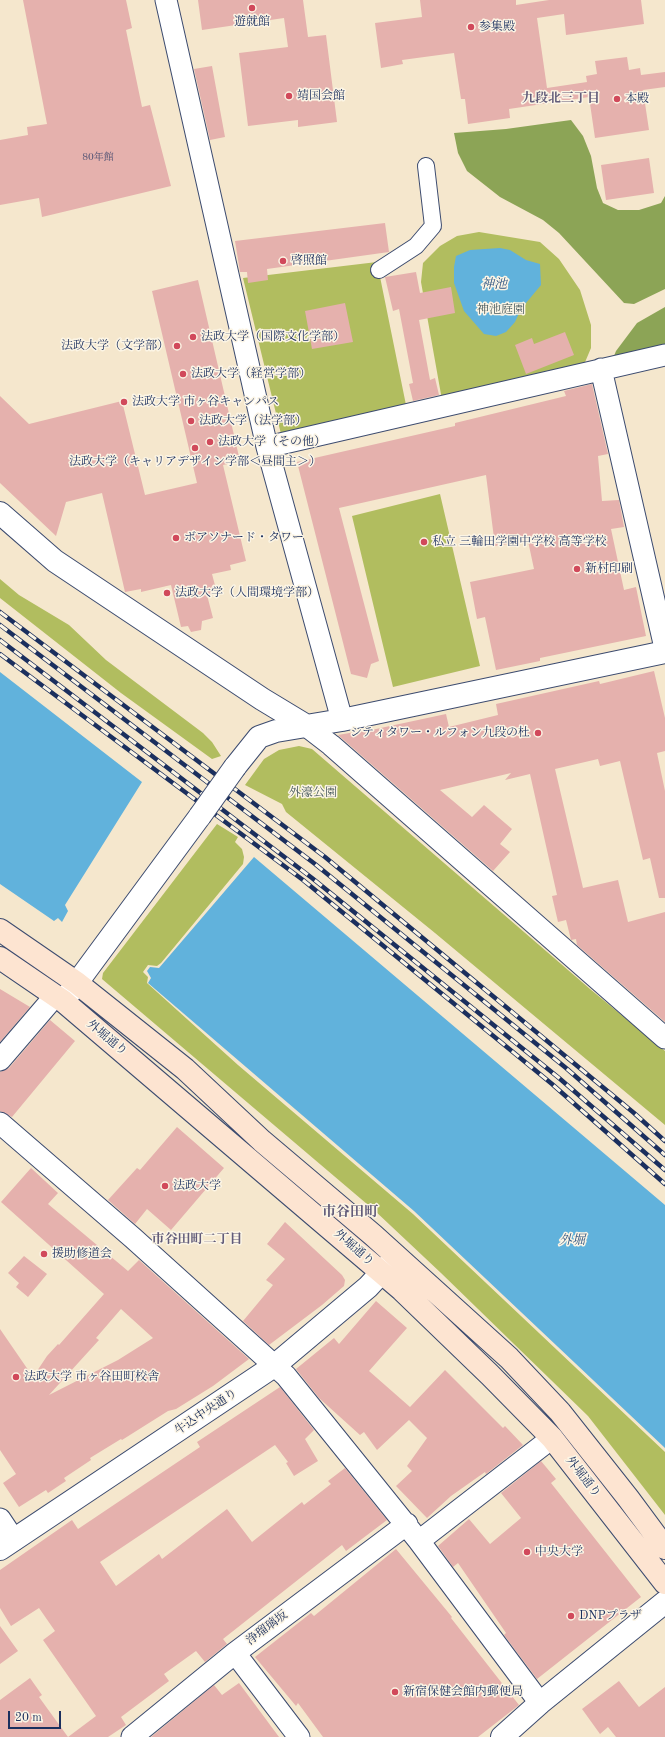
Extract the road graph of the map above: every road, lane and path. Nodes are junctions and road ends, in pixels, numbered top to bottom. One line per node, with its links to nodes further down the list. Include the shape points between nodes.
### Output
1 (166, 0): 6 (street)
2 (426, 166): 3 (street, via 433,226 416,246)
3 (379, 270)
4 (665, 355): 5 (street)
5 (601, 369): 6 (street); 8 (street)
6 (267, 447): 10 (street)
7 (0, 513): 11 (street, via 55,561)
8 (665, 648)
9 (665, 652): 10 (street)
10 (342, 720): 11 (street)
11 (305, 725): 14 (street, bridge, via 260,737 235,767); 16 (street)
12 (0, 930): 14 (main road, 外堀通り)
13 (0, 958): 15 (main road, 外堀通り)
14 (76, 983): 15 (street); 19 (main road, 外堀通り, via 186,1069 262,1141)
15 (59, 998): 17 (street); 20 (main road, 外堀通り)
16 (665, 1038)
17 (0, 1060)
18 (0, 1123): 21 (street, via 133,1238)
19 (397, 1256): 20 (street, 牛込中央通り); 27 (main road, 外堀通り, via 509,1358 560,1412)
20 (382, 1273): 21 (street, 牛込中央通り); 22 (main road, 外堀通り, via 490,1375)
21 (274, 1366): 24 (street, via 286,1376); 26 (street, 牛込中央通り)
22 (552, 1438): 25 (street); 28 (main road, 外堀通り)
23 (0, 1519): 26 (street)
24 (407, 1524): 25 (street); 30 (street, 浄瑠璃坂)
25 (419, 1541): 31 (street)
26 (7, 1545)
27 (665, 1548)
28 (665, 1583)
29 (665, 1602): 31 (street)
30 (235, 1653): 32 (street, 浄瑠璃坂); 33 (street)
31 (540, 1703): 34 (street)
32 (132, 1737)
33 (300, 1737)
34 (502, 1737)

